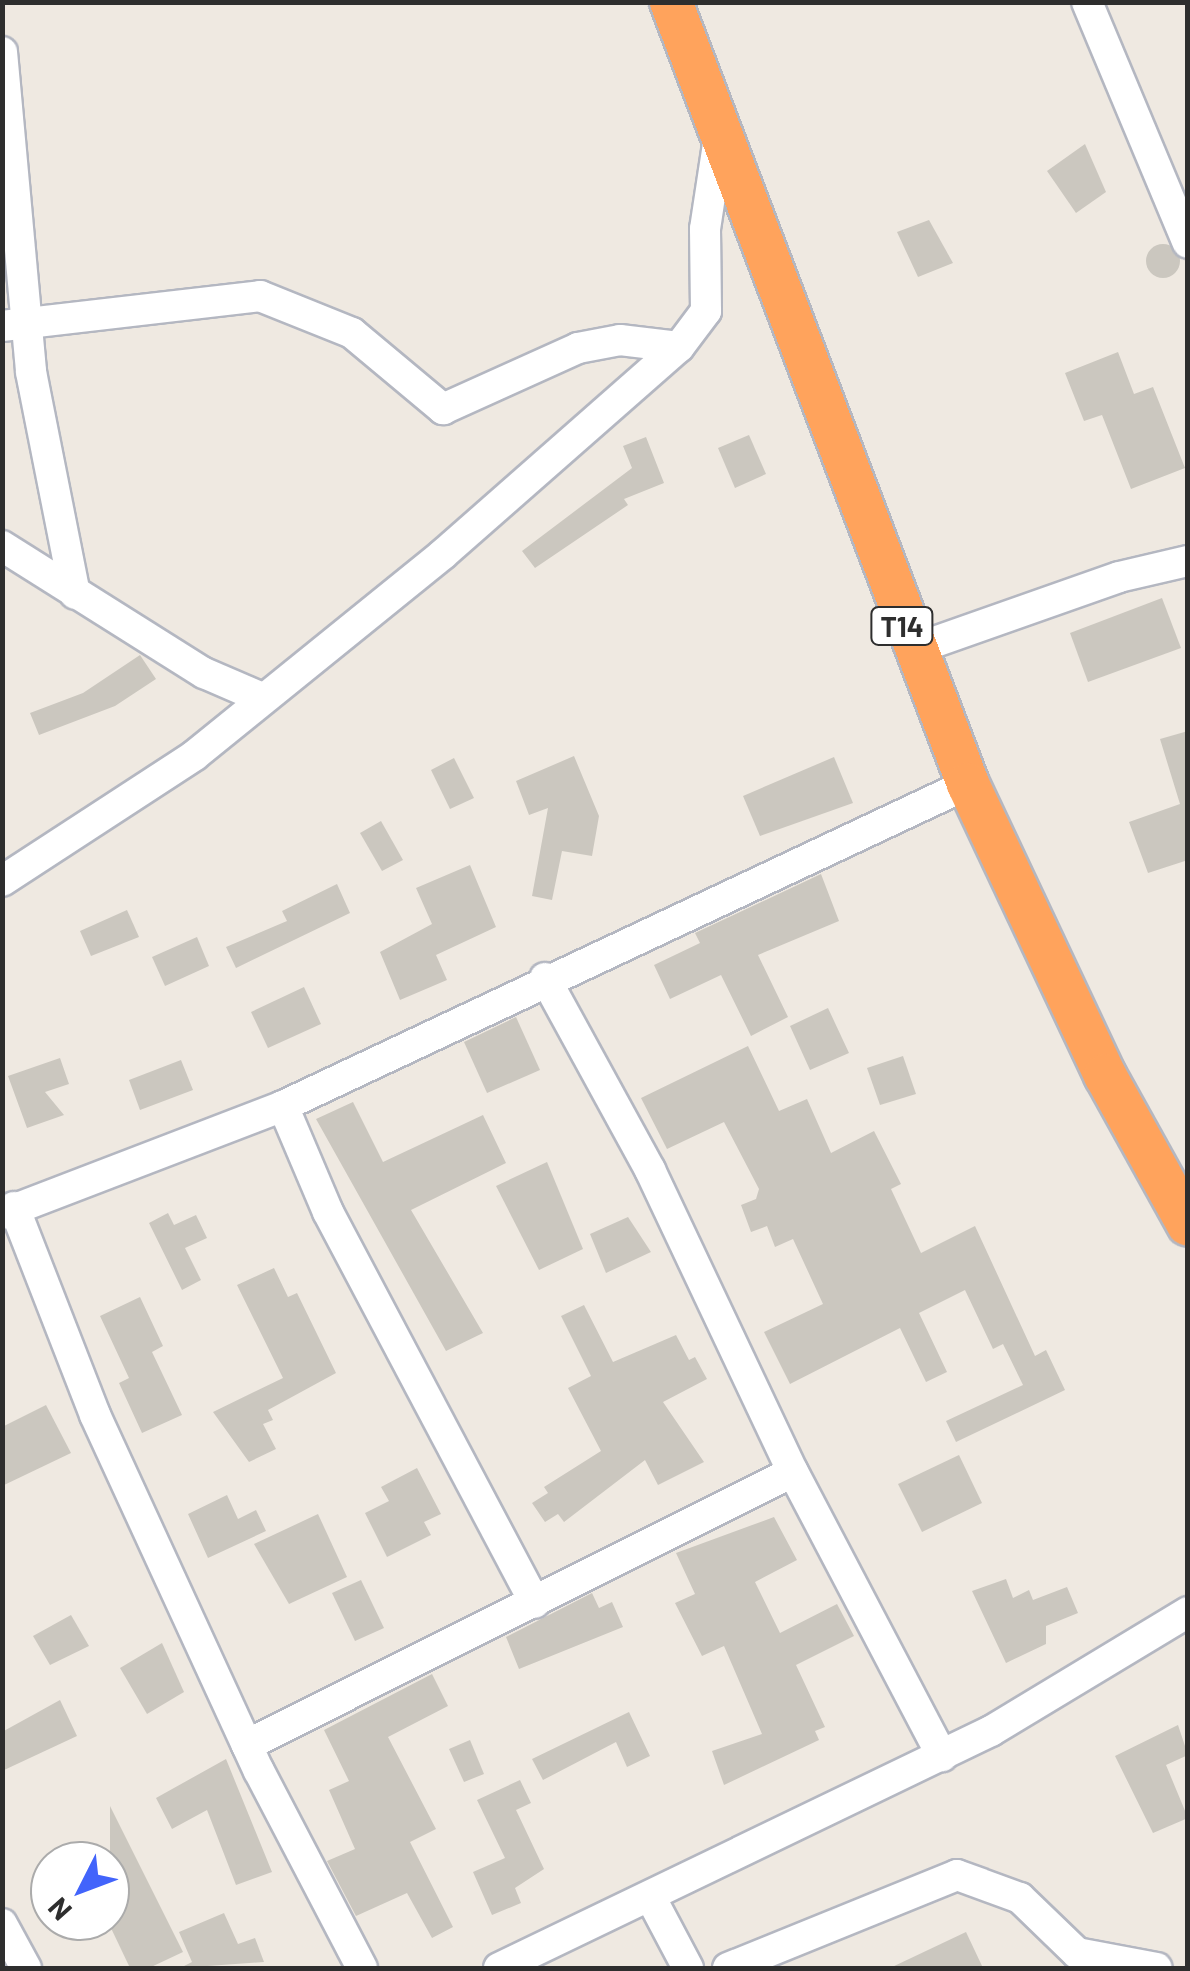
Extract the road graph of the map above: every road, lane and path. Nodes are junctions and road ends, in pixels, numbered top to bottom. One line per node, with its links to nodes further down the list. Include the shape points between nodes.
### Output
1 (671, 2): 4 (highway, T14)
2 (1087, 2): 5 (street)
3 (2, 52): 6 (street)
4 (720, 134): 7 (street, via 706,230 706,311); 11 (highway, T14)
5 (1188, 243)
6 (14, 325): 7 (street, via 260,296 352,334 443,409 578,348 620,340); 10 (street)
7 (679, 346): 12 (street, via 443,554)
8 (2, 546): 10 (street)
9 (1188, 561): 11 (street, via 1119,577)
10 (75, 594): 12 (street, via 204,673)
11 (912, 650): 13 (highway, T14)
12 (262, 698): 14 (street, via 122,807)
13 (968, 784): 15 (street); 17 (highway, T14)
14 (2, 880)
15 (545, 978): 16 (street); 20 (street, via 650,1170)
16 (283, 1106): 18 (street); 21 (street, via 328,1212)
17 (1175, 1171): 19 (highway, T14)
18 (8, 1211): 23 (street)
19 (1188, 1225)
20 (794, 1472): 21 (street); 24 (street)
21 (535, 1602): 23 (street)
22 (1188, 1612): 24 (street)
23 (247, 1745): 28 (street)
24 (942, 1756): 25 (street)
25 (652, 1900): 29 (street); 30 (street)
26 (2, 1924): 27 (street)
27 (26, 1968)
28 (362, 1968)
29 (499, 1968)
30 (688, 1968)
31 (728, 1968): 32 (street, via 957,1874 1020,1898 1077,1953)
32 (1157, 1968)

